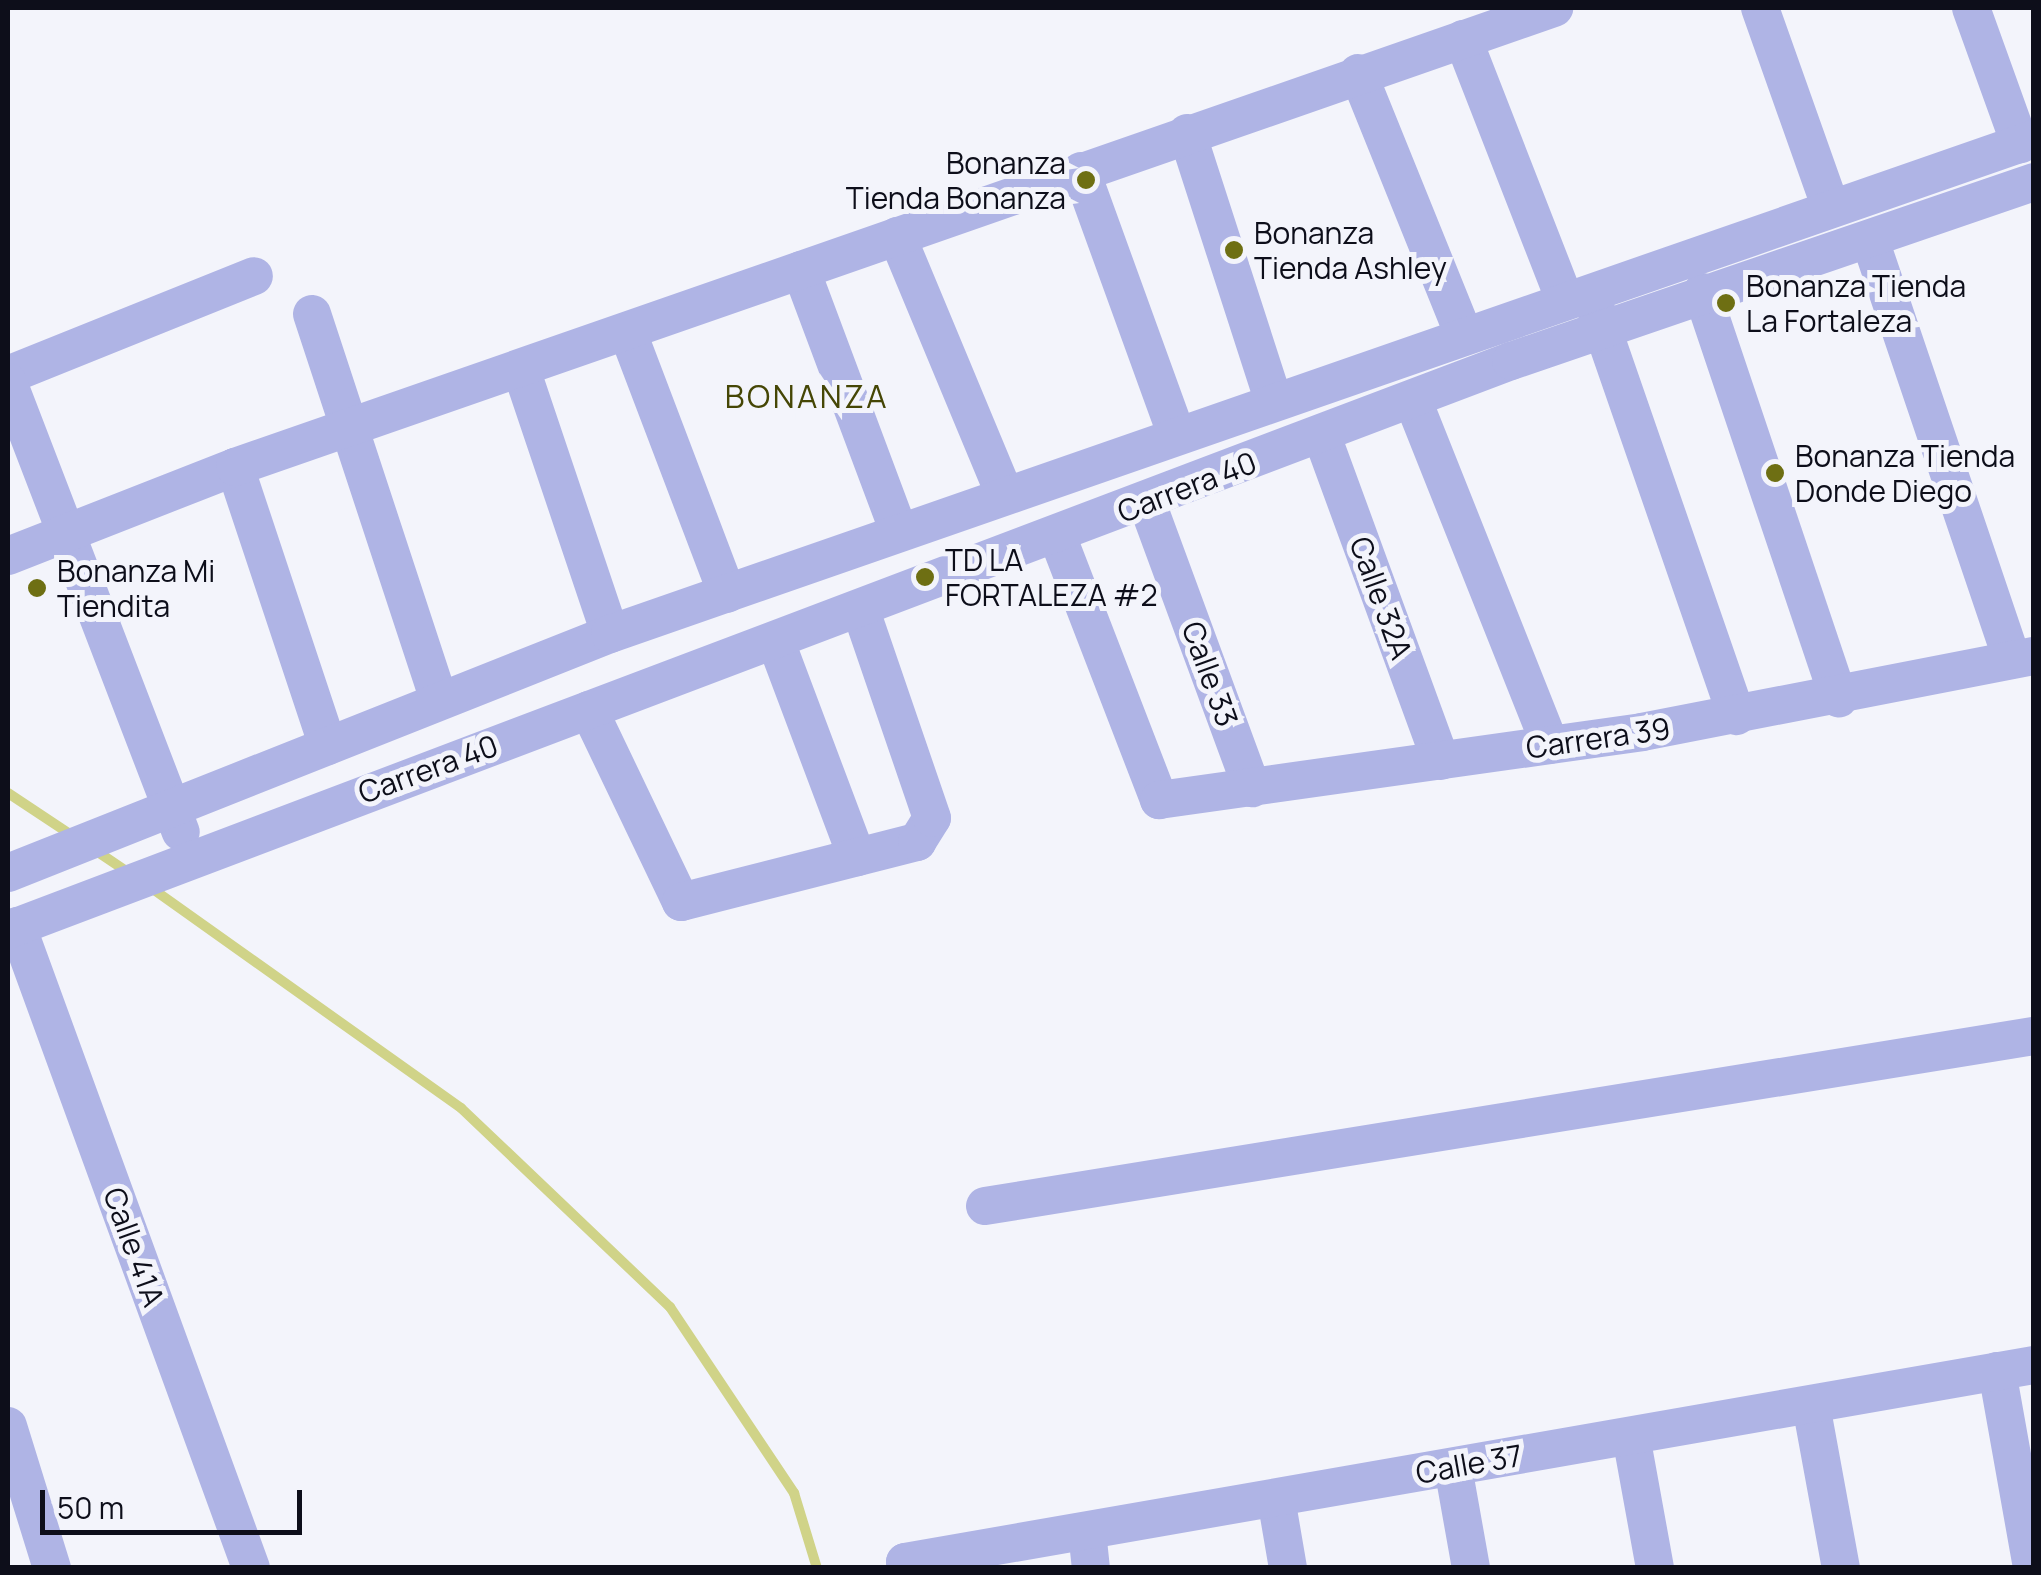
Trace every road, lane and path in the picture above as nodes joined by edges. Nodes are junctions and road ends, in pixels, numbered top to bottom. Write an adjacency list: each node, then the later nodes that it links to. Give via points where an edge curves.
1 (1554, 8): 4 (street)
2 (1760, 8): 10 (street)
3 (1970, 8): 7 (street)
4 (1462, 39): 5 (street); 16 (street)
5 (1358, 73): 6 (street); 20 (street)
6 (1186, 133): 8 (street); 24 (street)
7 (2027, 141): 10 (street, Carrera 40)
8 (1081, 170): 11 (street); 27 (street)
9 (2034, 182): 12 (street, Carrera 40)
10 (1830, 206): 16 (street, Carrera 40)
11 (897, 236): 13 (street); 30 (street)
12 (1870, 240): 15 (street, Carrera 40); 40 (street)
13 (801, 270): 19 (street); 32 (street)
14 (254, 276): 22 (street)
15 (1702, 292): 18 (street, Carrera 40); 41 (street)
16 (1577, 297): 18 (street); 20 (street, Carrera 40)
17 (312, 314): 26 (street)
18 (1603, 328): 25 (street, Carrera 40); 44 (street)
19 (628, 333): 21 (street); 36 (street)
20 (1463, 334): 24 (street, Carrera 40)
21 (522, 372): 26 (street); 38 (street)
22 (8, 374)
23 (8, 382): 33 (street)
24 (1273, 400): 27 (street, Carrera 40)
25 (1414, 403): 28 (street, Carrera 40); 45 (street)
26 (348, 432): 29 (street); 42 (street)
27 (1176, 433): 30 (street, Carrera 40)
28 (1322, 436): 31 (street, Carrera 40); 47 (street, Calle 32A)
29 (235, 467): 33 (street); 46 (street)
30 (1005, 494): 32 (street, Carrera 40)
31 (1147, 503): 34 (street, Carrera 40); 48 (street, Calle 33)
32 (900, 532): 36 (street, Carrera 40)
33 (66, 538): 35 (street); 49 (street)
34 (1058, 538): 37 (street, Carrera 40); 48 (street, Carrera 39, via 1159,800)
35 (8, 556)
36 (727, 594): 38 (street, Carrera 40)
37 (861, 611): 39 (street, Carrera 40); 50 (street, via 932,818 917,842)
38 (610, 634): 42 (street, Carrera 40)
39 (776, 642): 43 (street, Carrera 40); 50 (street)
40 (2023, 658): 41 (street, Carrera 39)
41 (1838, 699): 44 (street, Carrera 39)
42 (440, 701): 46 (street, Carrera 40)
43 (589, 710): 50 (street, via 682,902); 51 (street, Carrera 40)
44 (1737, 716): 45 (street, Carrera 39)
45 (1550, 745): 47 (street, Carrera 39)
46 (328, 746): 49 (street, Carrera 40)
47 (1441, 761): 48 (street, Carrera 39)
48 (1252, 788)
49 (174, 812): 51 (street); 52 (street, Carrera 40)
50 (857, 857)
51 (190, 858): 53 (street, Carrera 40)
52 (8, 873)
53 (12, 928): 65 (street, Calle 41A)
54 (2034, 1036): 55 (street)
55 (985, 1206)
56 (2015, 1368): 57 (street, Calle 37); 70 (street)
57 (1811, 1404): 59 (street, Calle 37); 69 (street)
58 (8, 1426): 64 (street)
59 (1631, 1436): 60 (street, Calle 37); 68 (street)
60 (1453, 1467): 61 (street, Calle 37); 67 (street)
61 (1276, 1498): 62 (street, Calle 37); 66 (street)
62 (1089, 1549): 63 (street, Calle 37)
63 (905, 1565)
64 (52, 1568)
65 (251, 1568)
66 (1288, 1568)
67 (1471, 1568)
68 (1655, 1568)
69 (1842, 1568)
70 (2032, 1568)

